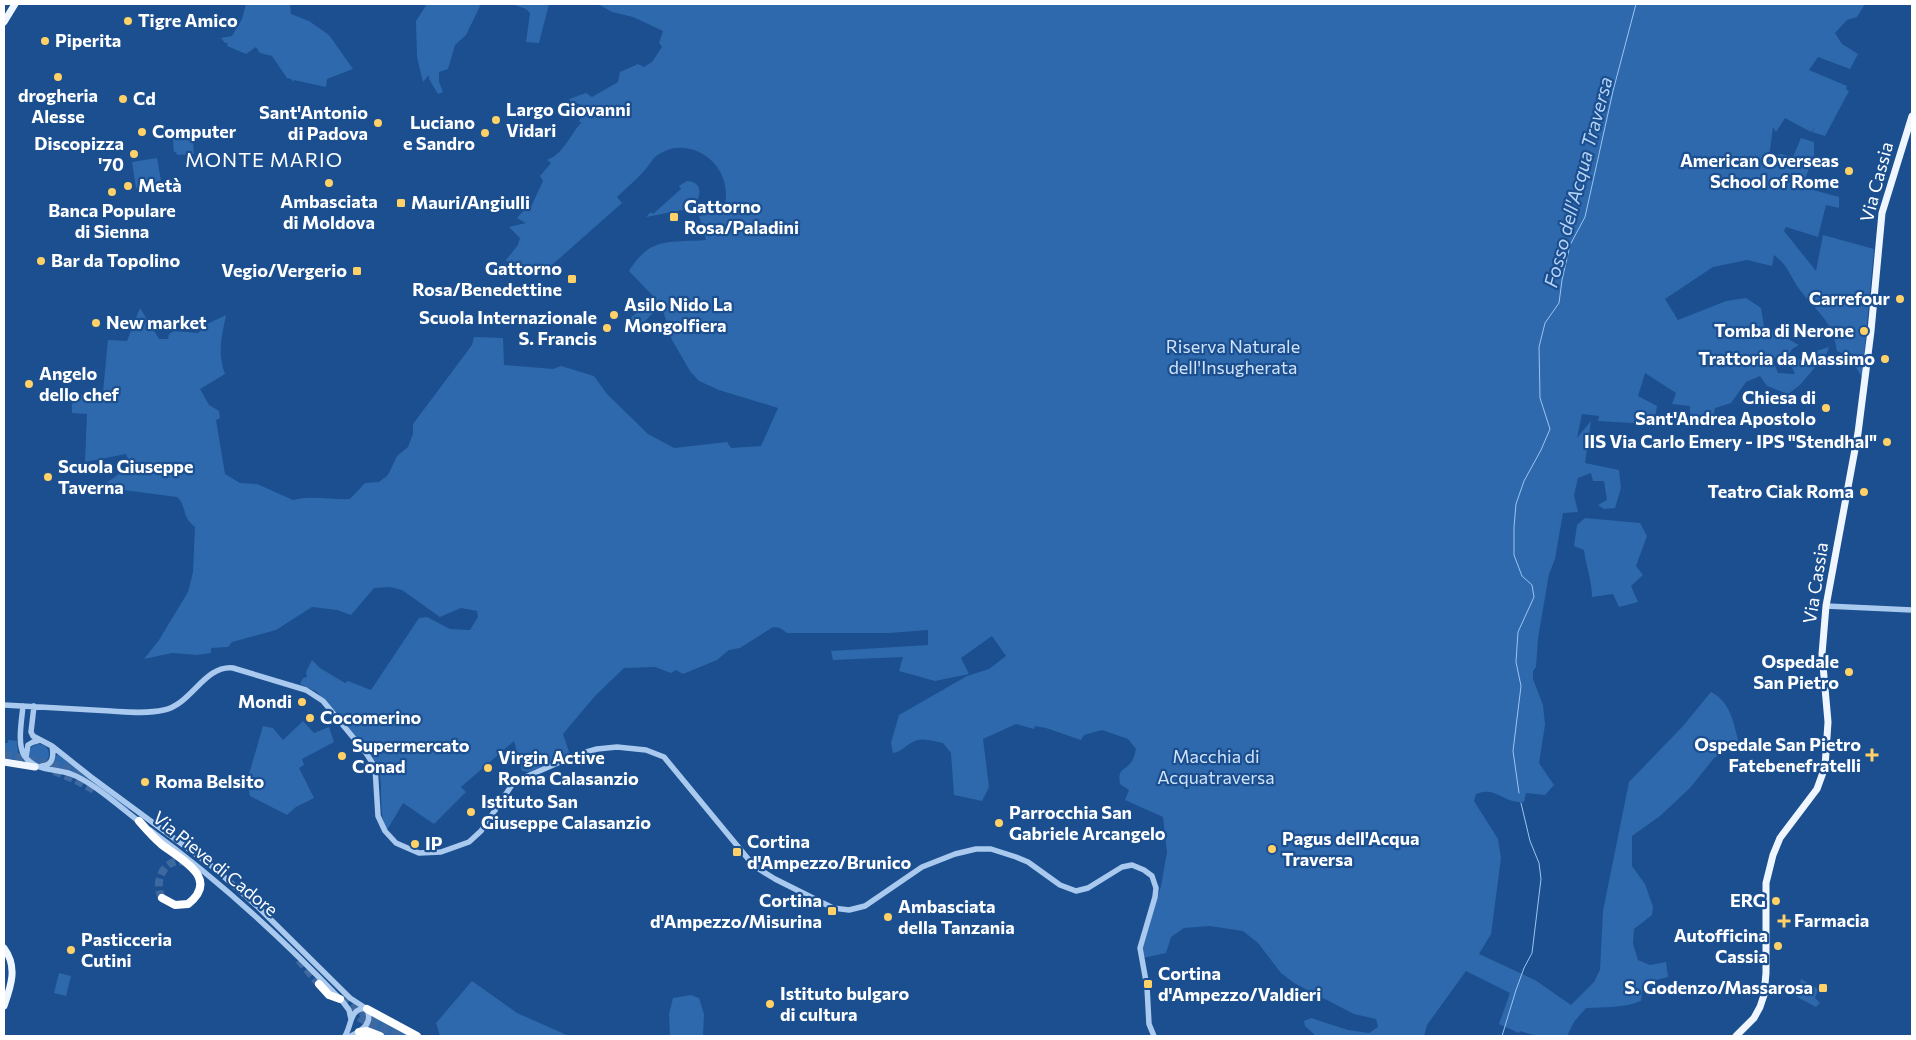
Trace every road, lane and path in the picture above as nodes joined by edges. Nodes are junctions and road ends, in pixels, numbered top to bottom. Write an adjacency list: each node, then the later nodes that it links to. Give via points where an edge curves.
1 (15, 4): 2 (main road)
2 (4, 22)
3 (1912, 116): 4 (main road, Via Cassia, via 1881,219 1858,433)
4 (1826, 606): 5 (street); 28 (main road, Via Cassia, via 1822,654 1828,722 1825,767 1817,789 1780,838 1773,855 1766,883 1764,995 1754,1018)
5 (1912, 610)
6 (4, 705): 7 (street)
7 (23, 706): 8 (street); 11 (street, via 21,745)
8 (34, 706): 9 (street, via 32,733); 27 (street, via 134,712 164,710 179,704 211,674 225,668 312,693 323,701 369,756 376,774 382,826 393,841 419,853 445,851 472,840 516,780 578,754 617,747 646,750 664,757 752,864 833,908 847,910 865,906 922,867 976,849 991,849 1016,856 1060,885 1076,891 1088,888 1122,866 1138,867 1152,876 1156,888 1140,948 1147,984 1149,1024)
9 (40, 740): 10 (street, Via Pieve di Cadore); 11 (street, via 27,747)
10 (52, 746): 13 (street, via 51,762); 20 (street, Via Pieve di Cadore, via 213,867 265,913 348,997)
11 (26, 759): 13 (street)
12 (4, 762): 13 (main road)
13 (35, 767): 14 (street, Via Pieve di Cadore, via 76,776)
14 (139, 822): 15 (highway, via 192,867 199,877 199,891 188,904 172,905); 18 (street, Via Pieve di Cadore, via 232,893)
15 (162, 898)
16 (4, 948): 19 (main road, via 13,969)
17 (319, 984): 18 (highway, via 330,995)
18 (340, 998): 21 (street, Via Pieve di Cadore)
19 (4, 1006)
20 (366, 1008): 21 (street, via 356,1011); 23 (street, via 369,1021); 26 (highway)
21 (351, 1019): 22 (street)
22 (348, 1029): 23 (street); 24 (street)
23 (354, 1034): 25 (highway, via 368,1031)
24 (345, 1036)
25 (380, 1036)
26 (417, 1036)
27 (1154, 1036)
28 (1736, 1036)

